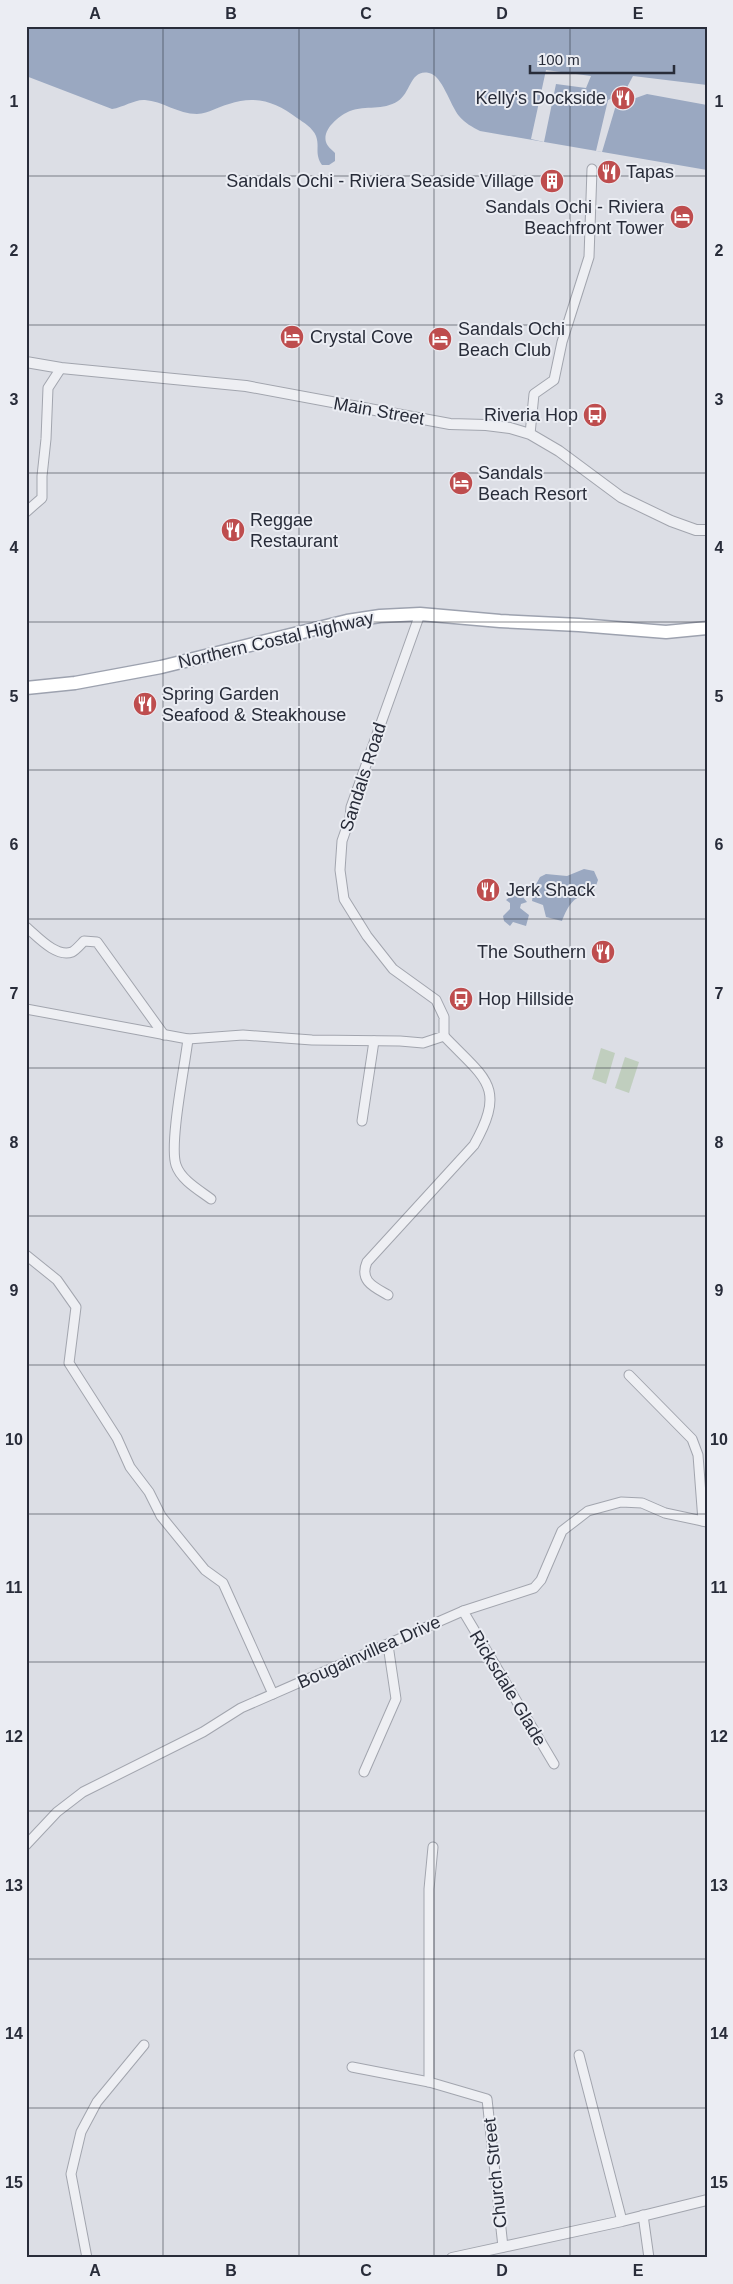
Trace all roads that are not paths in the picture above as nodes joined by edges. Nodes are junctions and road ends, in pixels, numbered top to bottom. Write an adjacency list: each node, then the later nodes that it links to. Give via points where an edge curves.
1 (592, 169): 4 (street, via 589,257 562,342 554,380 534,394)
2 (26, 362): 3 (street, Main Street)
3 (61, 368): 4 (street, Main Street, via 246,386 450,424 486,425); 5 (street, via 48,388 42,498)
4 (530, 434): 6 (street, Main Street, via 572,459 621,497 671,521 696,530)
5 (26, 512)
6 (707, 530)
7 (420, 614): 8 (main road, Northern Costal Highway, via 666,632); 9 (main road, Northern Costal Highway, via 347,621 161,667 76,683); 13 (street, Sandals Road, via 351,807 342,841 340,870 344,899 366,936 393,969 436,1000 444,1017)
8 (707, 628)
9 (26, 688)
10 (26, 927): 12 (street, via 61,952 72,952 84,941 97,942)
11 (26, 1010): 12 (street)
12 (164, 1034): 14 (street)
13 (444, 1036): 15 (street, via 423,1043); 19 (street, via 485,1079 492,1096 485,1125 474,1145 367,1262 366,1279)
14 (188, 1039): 15 (street, via 243,1035); 17 (street, via 174,1141 176,1165 184,1179)
15 (374, 1041): 16 (street)
16 (362, 1121)
17 (211, 1199)
18 (26, 1255): 24 (street, via 57,1280 76,1307 69,1363 161,1516 205,1570 223,1583)
19 (388, 1295)
20 (629, 1375): 21 (street, via 692,1439 698,1455)
21 (705, 1522): 22 (street, Bougainvillea Drive, via 665,1513 642,1503 621,1502 588,1510 562,1531 541,1580 534,1588)
22 (463, 1611): 23 (street, Bougainvillea Drive); 25 (street, Ricksdale Glade)
23 (388, 1645): 24 (street, Bougainvillea Drive); 26 (street, via 396,1699)
24 (273, 1694): 27 (street, Bougainvillea Drive, via 83,1792 57,1812)
25 (554, 1764)
26 (364, 1772)
27 (26, 1845)
28 (433, 1847): 32 (street, via 429,1889)
29 (144, 2045): 38 (street, via 97,2102 81,2132 71,2174)
30 (579, 2055): 35 (street)
31 (352, 2067): 32 (street)
32 (430, 2082): 36 (street, Church Street, via 487,2099)
33 (707, 2200): 34 (street)
34 (643, 2215): 35 (street); 39 (street)
35 (622, 2221): 36 (street)
36 (503, 2247): 37 (street)
37 (456, 2257)
38 (87, 2258)
39 (649, 2258)

